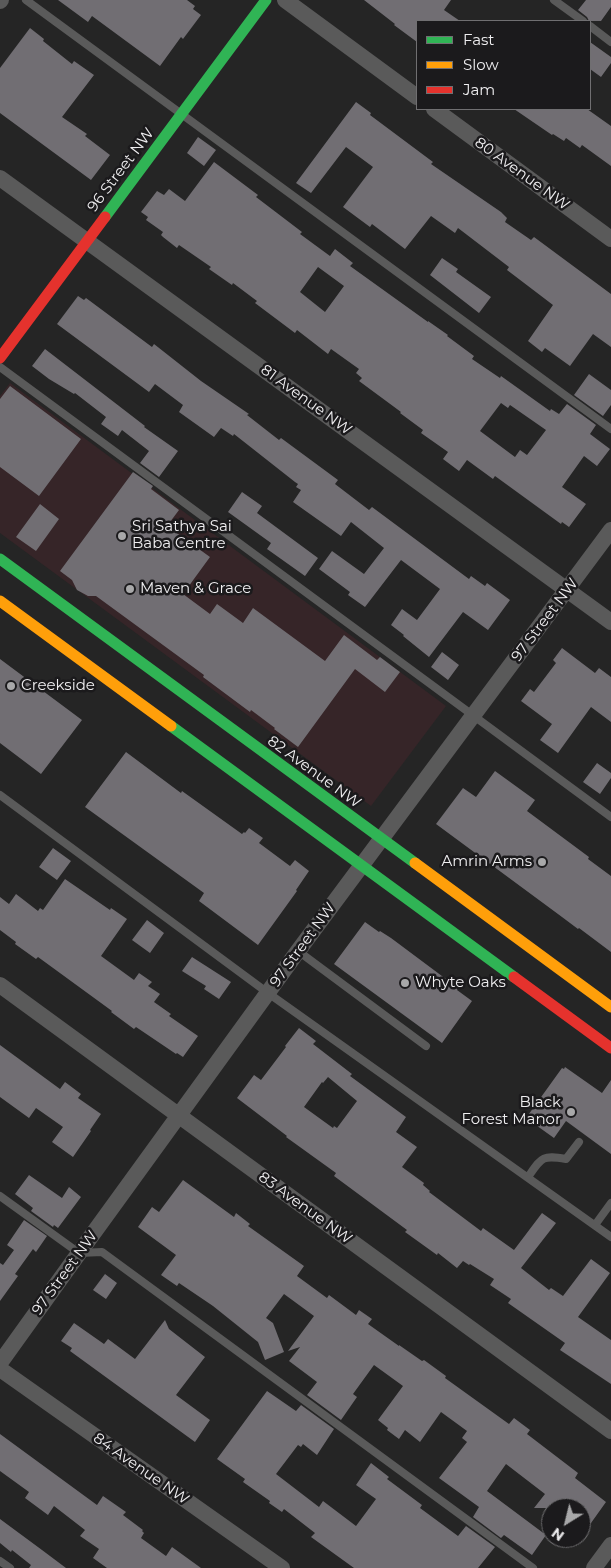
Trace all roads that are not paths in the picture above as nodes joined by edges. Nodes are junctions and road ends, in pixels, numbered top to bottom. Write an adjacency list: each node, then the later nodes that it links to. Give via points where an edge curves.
1 (26, 0): 10 (lane)
2 (266, 0): 10 (main road, 96 Street NW)
3 (285, 0): 8 (street)
4 (554, 0): 5 (lane)
5 (582, 20)
6 (591, 27): 7 (lane)
7 (611, 42)
8 (416, 96)
9 (435, 110): 12 (street, 80 Avenue NW)
10 (182, 114): 13 (main road, 96 Street NW); 16 (lane)
11 (0, 178): 13 (street, 81 Avenue NW)
12 (611, 239)
13 (87, 241): 14 (main road, 96 Street NW); 19 (street, 81 Avenue NW)
14 (0, 358)
15 (0, 367): 22 (lane)
16 (611, 429)
17 (611, 530): 19 (street, 97 Street NW)
18 (0, 559): 25 (main road, 82 Avenue NW)
19 (568, 590): 21 (street, 81 Avenue NW); 22 (street, 97 Street NW)
20 (0, 601): 26 (main road)
21 (611, 622)
22 (474, 716): 24 (lane); 25 (street, 97 Street NW)
23 (0, 795): 29 (lane)
24 (611, 816)
25 (381, 840): 26 (street, 97 Street NW); 30 (main road, 82 Avenue NW)
26 (362, 866): 27 (street, 97 Street NW); 32 (main road)
27 (298, 951): 29 (street, 97 Street NW); 31 (lane)
28 (0, 985): 33 (street, 83 Avenue NW)
29 (268, 993): 33 (street, 97 Street NW); 35 (lane)
30 (611, 1007)
31 (426, 1046)
32 (611, 1048)
33 (178, 1116): 40 (street, 97 Street NW); 43 (street, 83 Avenue NW)
34 (579, 1142): 35 (lane, via 566,1159 550,1157 540,1160)
35 (528, 1177): 38 (lane)
36 (0, 1196): 40 (lane)
37 (611, 1203): 38 (lane)
38 (594, 1225): 39 (lane)
39 (611, 1237)
40 (79, 1253): 41 (street, 97 Street NW); 48 (lane, via 102,1252)
41 (0, 1364)
42 (0, 1370): 47 (street, 84 Avenue NW)
43 (611, 1431)
44 (611, 1545): 49 (street)
45 (0, 1561): 46 (lane)
46 (10, 1568)
47 (282, 1568)
48 (533, 1568)
49 (594, 1568)

